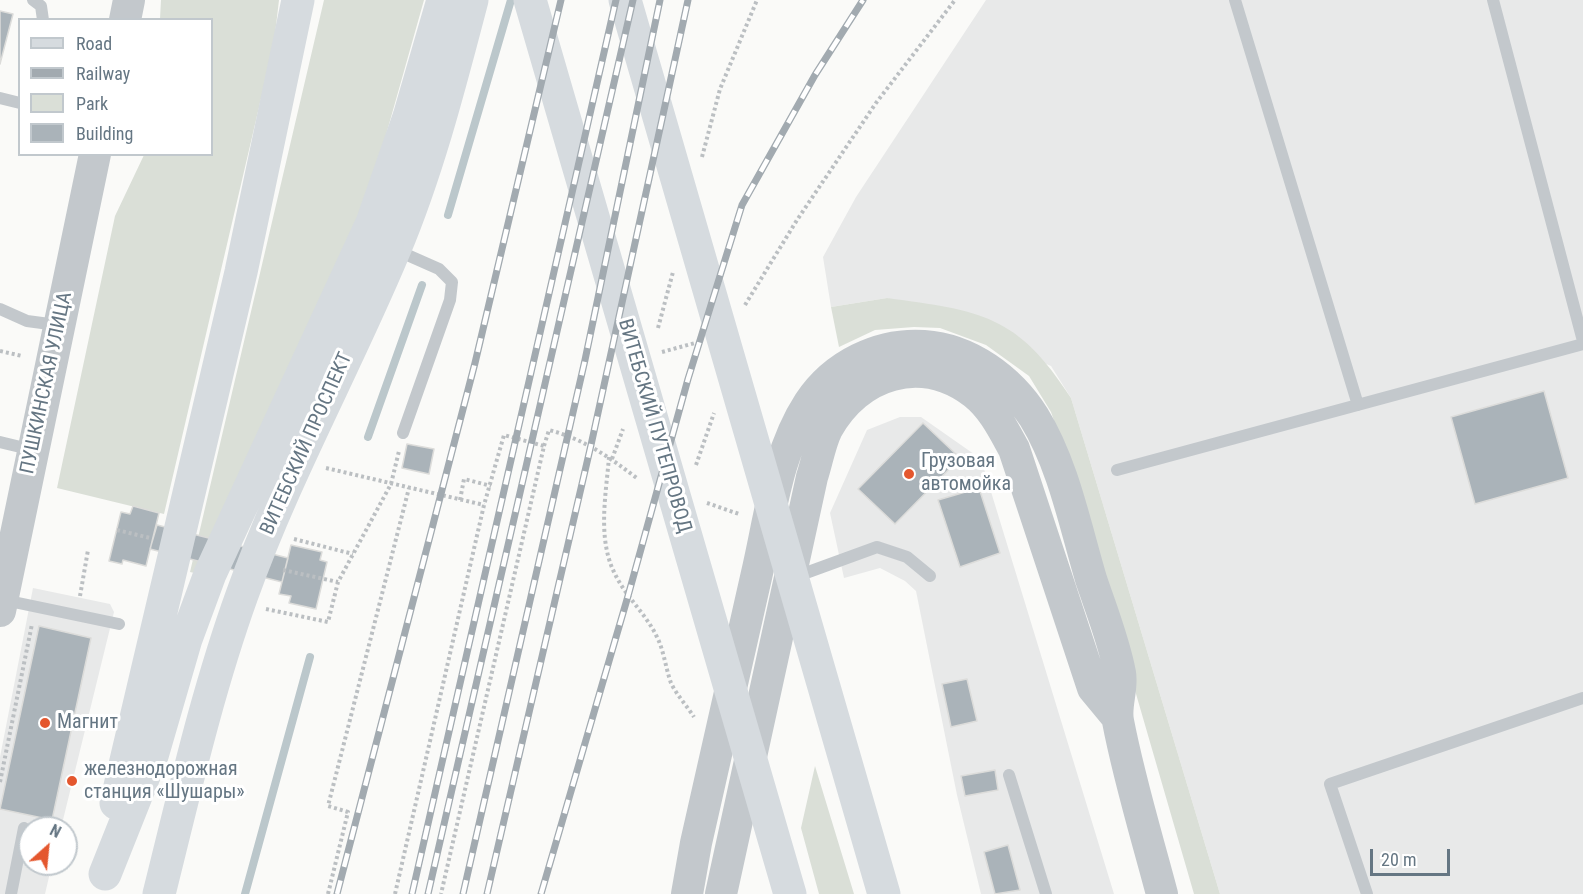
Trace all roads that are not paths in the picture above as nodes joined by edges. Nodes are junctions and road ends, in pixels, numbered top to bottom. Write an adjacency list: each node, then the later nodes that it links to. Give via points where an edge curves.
1 (33, 0): 10 (lane, via 41,6)
2 (129, 0): 11 (street)
3 (298, 0): 32 (main road, via 241,272 117,795)
4 (442, 0): 32 (main road, via 409,117 372,223 210,574 186,639 152,756)
5 (471, 0): 15 (main road, ВИТЕБСКИЙ ПРОСПЕКТ, via 428,156)
6 (530, 0): 37 (main road, ВИТЕБСКИЙ ПУТЕПРОВОД)
7 (625, 0): 38 (main road)
8 (1235, 0): 19 (lane)
9 (1493, 0): 18 (lane)
10 (43, 18)
11 (125, 18)
12 (0, 98): 13 (lane)
13 (18, 102)
14 (95, 156): 17 (street, ПУШКИНСКАЯ УЛИЦА)
15 (395, 249): 20 (lane, via 439,269 452,282 450,300); 34 (main road, ВИТЕБСКИЙ ПРОСПЕКТ, via 242,594 211,694)
16 (0, 309): 17 (lane, via 27,321)
17 (59, 325): 22 (street, ПУШКИНСКАЯ УЛИЦА)
18 (1583, 343): 19 (lane)
19 (1358, 405): 23 (lane)
20 (403, 433)
21 (0, 442): 22 (lane)
22 (33, 450): 26 (street, ПУШКИНСКАЯ УЛИЦА)
23 (1117, 470)
24 (930, 576): 25 (lane, via 907,557 877,548)
25 (791, 579): 29 (street, via 826,430 843,406 864,385 891,374 920,372 946,379 974,393 995,414 1014,449 1093,688); 36 (street)
26 (1, 605): 27 (lane, via 36,606)
27 (119, 624)
28 (1583, 698): 41 (lane, via 1330,784)
29 (1117, 717): 35 (street, via 1121,675 1054,460 1034,418 1016,393 992,371 960,354 909,345 860,358 829,379 809,403 784,458); 40 (street)
30 (1009, 775): 39 (lane)
31 (18, 858): 33 (lane)
32 (103, 884)
33 (11, 894)
34 (159, 894)
35 (687, 894)
36 (721, 894)
37 (790, 894)
38 (884, 894)
39 (1046, 894)
40 (1162, 894)
41 (1367, 894)

